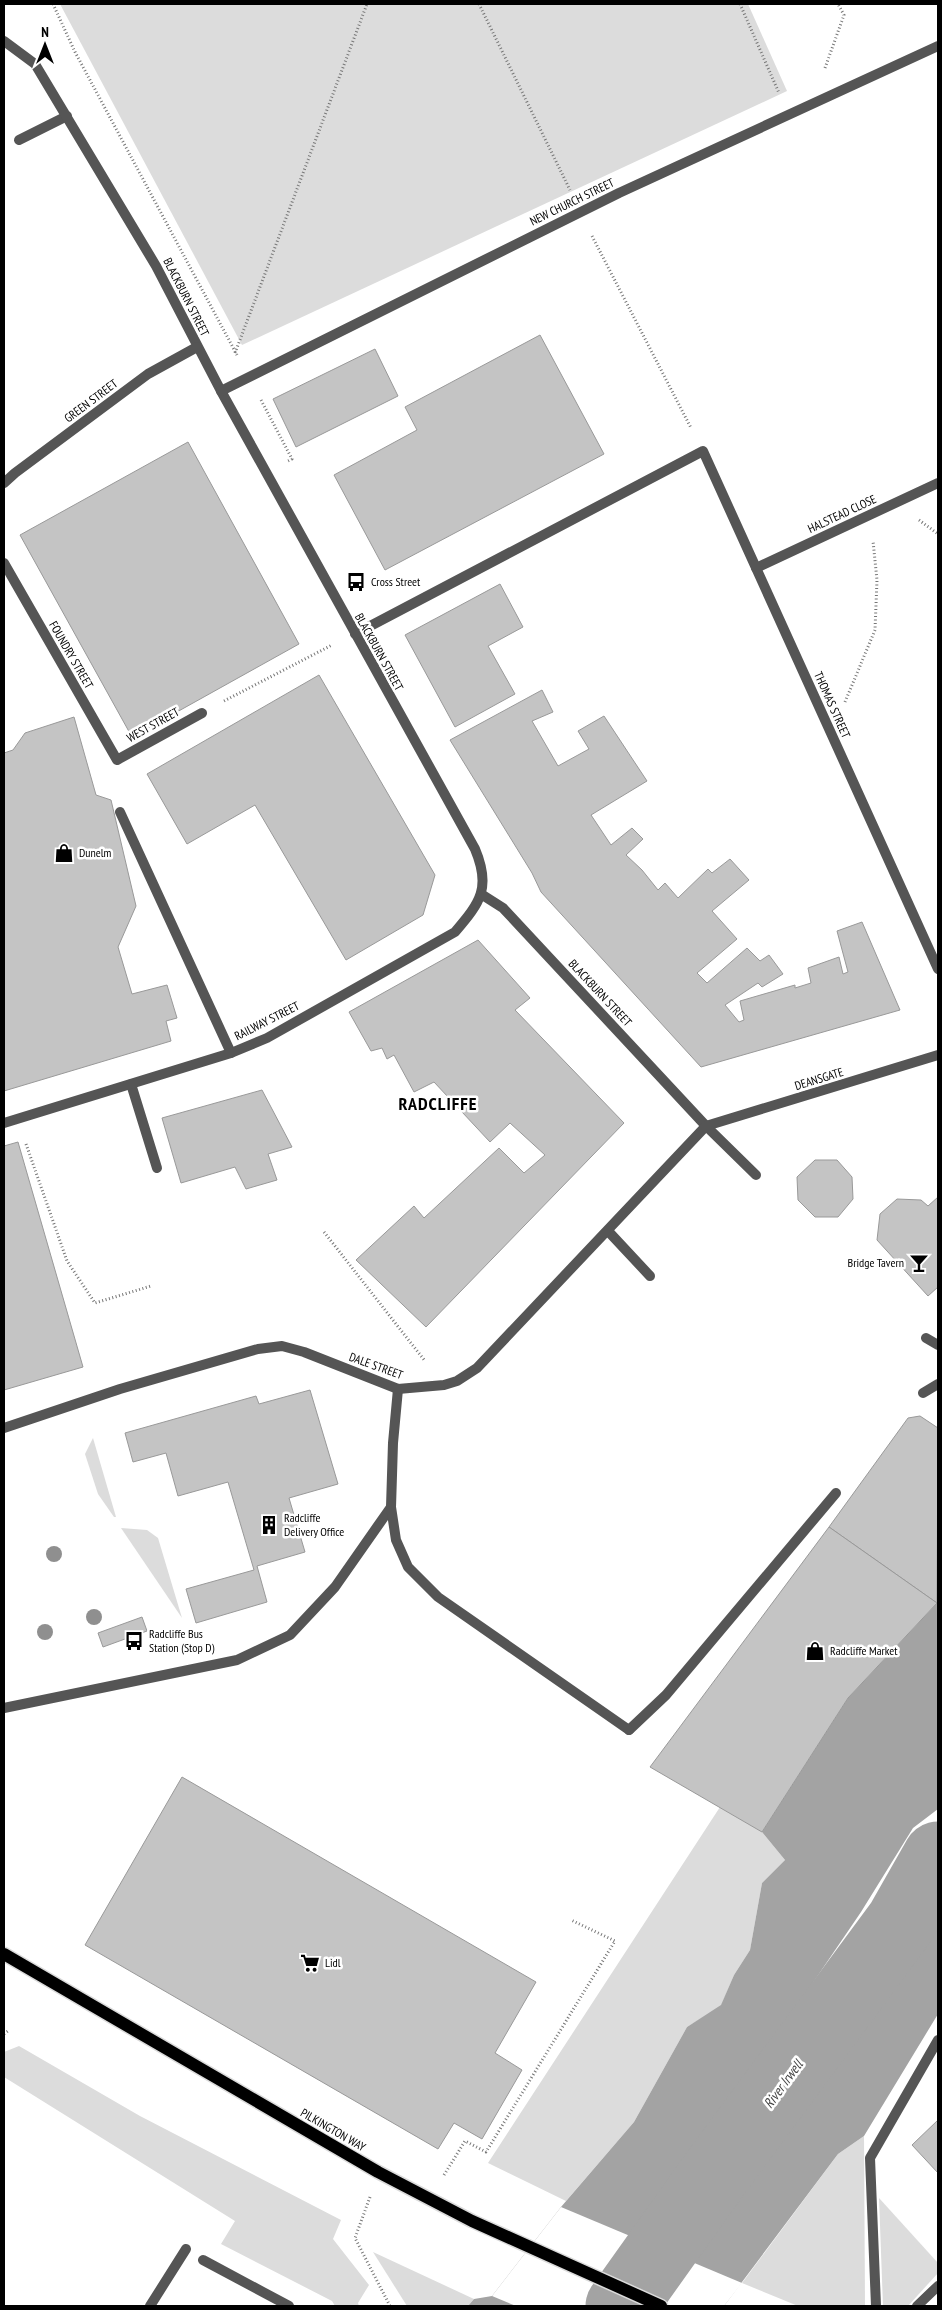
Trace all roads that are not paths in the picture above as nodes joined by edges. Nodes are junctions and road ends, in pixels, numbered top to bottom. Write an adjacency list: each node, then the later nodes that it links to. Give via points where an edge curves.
1 (4, 41): 3 (street, BLACKBURN STREET, via 35,64)
2 (938, 46): 6 (street, NEW CHURCH STREET, via 580,212)
3 (66, 116): 4 (street); 5 (street, BLACKBURN STREET, via 156,266)
4 (19, 140)
5 (197, 347): 6 (street, BLACKBURN STREET); 8 (street, GREEN STREET, via 148,374)
6 (221, 391): 11 (street, BLACKBURN STREET)
7 (938, 483): 10 (street, HALSTEAD CLOSE)
8 (4, 484)
9 (4, 563): 13 (street, FOUNDRY STREET)
10 (756, 568): 11 (street, THOMAS STREET, via 703,451); 16 (street, THOMAS STREET)
11 (355, 634): 15 (street, BLACKBURN STREET, via 475,849 484,878)
12 (202, 713): 13 (street, WEST STREET)
13 (117, 760)
14 (120, 812): 17 (street)
15 (481, 894): 17 (street, RAILWAY STREET, via 470,915 455,932 267,1038); 21 (street, BLACKBURN STREET, via 503,908)
16 (938, 969)
17 (231, 1053): 19 (street, RAILWAY STREET)
18 (938, 1055): 21 (street, DEANSGATE)
19 (131, 1084): 20 (street, RAILWAY STREET); 22 (street)
20 (4, 1123)
21 (706, 1126): 23 (street, BLACKBURN STREET); 24 (street, DALE STREET)
22 (157, 1168)
23 (756, 1175)
24 (608, 1231): 25 (street); 29 (street, DALE STREET, via 477,1368 444,1385)
25 (650, 1276)
26 (926, 1338): 27 (street)
27 (938, 1345)
28 (938, 1384): 30 (street)
29 (398, 1389): 31 (street, DALE STREET, via 282,1346 232,1356); 33 (street)
30 (923, 1392)
31 (4, 1428)
32 (836, 1493): 33 (street, via 666,1695 629,1730 438,1597 408,1567 396,1540)
33 (391, 1507): 34 (street, via 335,1587 290,1635 237,1660)
34 (4, 1708)
35 (4, 1954): 42 (main road, PILKINGTON WAY, via 378,2172 472,2221)
36 (938, 2040): 43 (street, via 870,2158)
37 (186, 2249): 40 (street)
38 (203, 2260): 41 (street)
39 (938, 2286): 44 (street)
40 (150, 2306)
41 (289, 2306)
42 (661, 2306)
43 (876, 2306)
44 (918, 2306)

